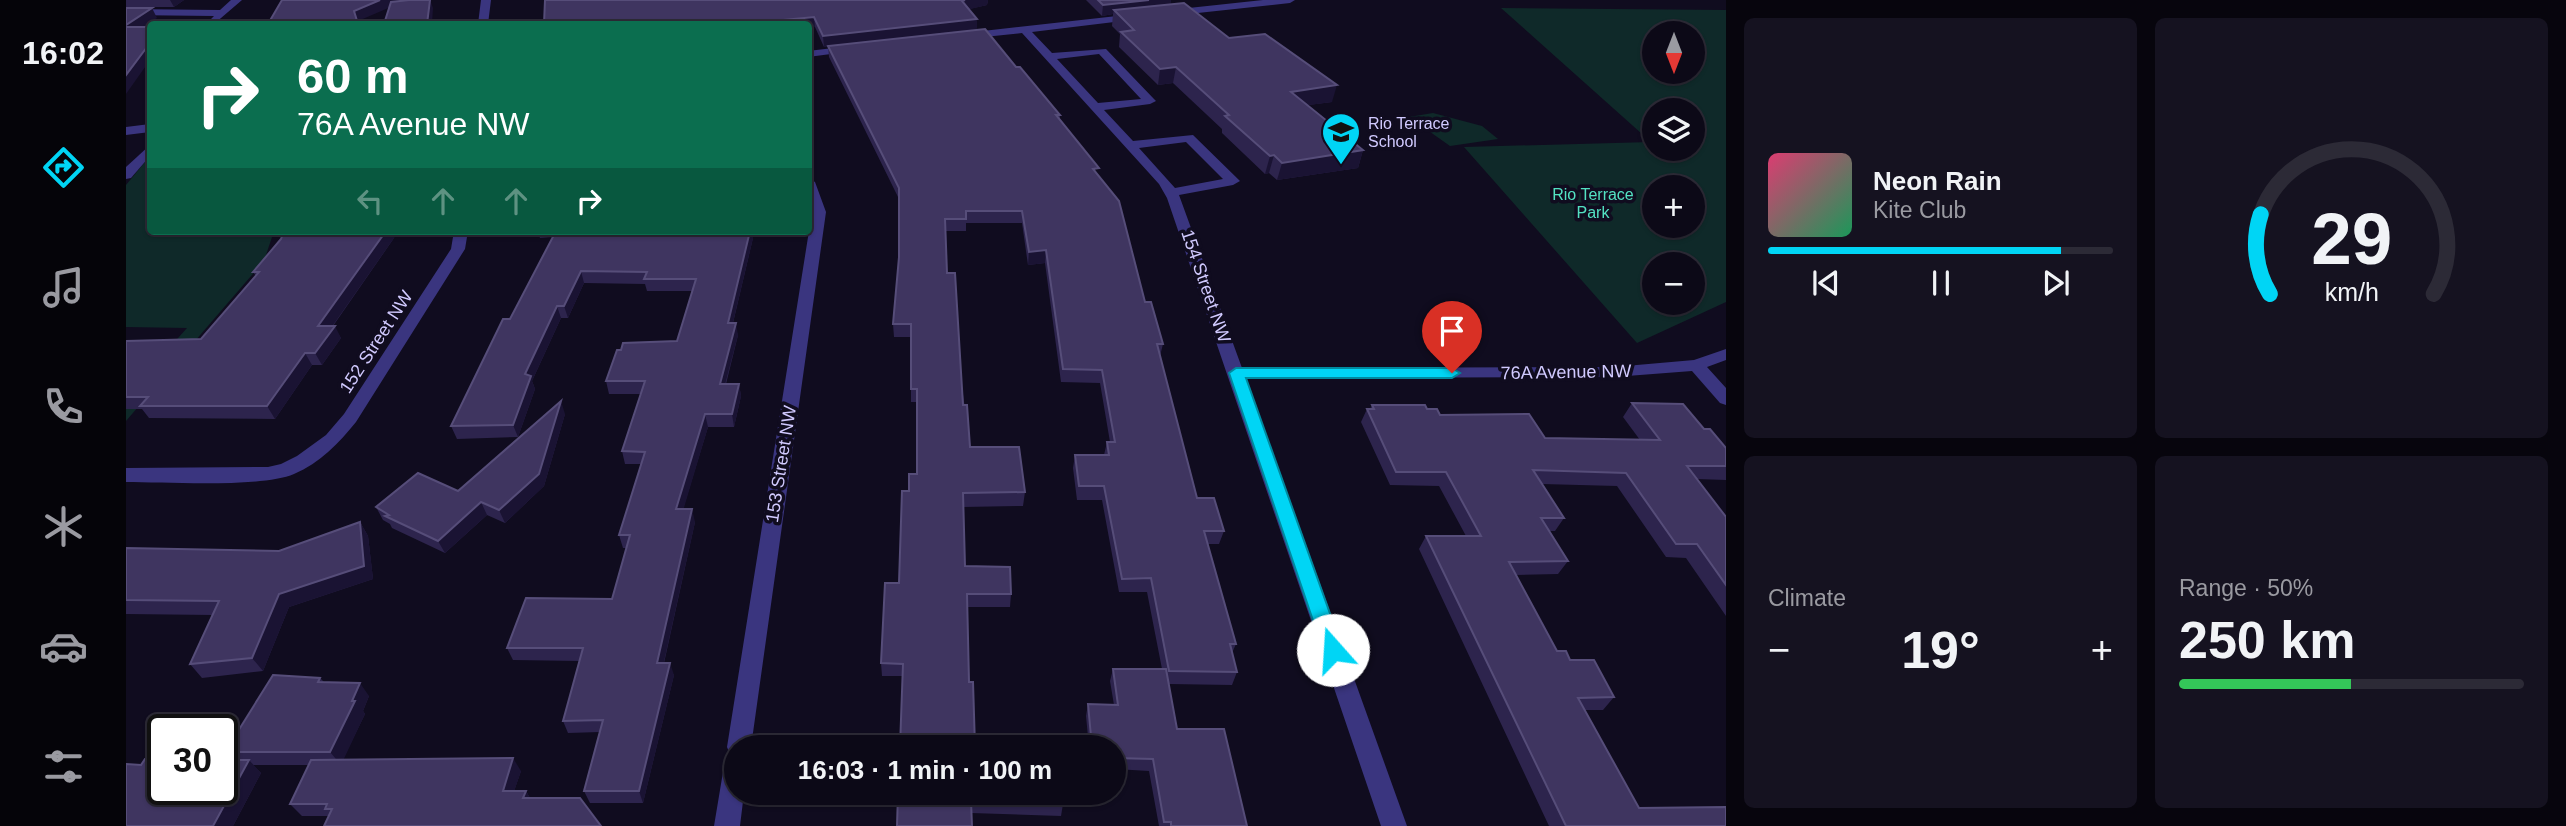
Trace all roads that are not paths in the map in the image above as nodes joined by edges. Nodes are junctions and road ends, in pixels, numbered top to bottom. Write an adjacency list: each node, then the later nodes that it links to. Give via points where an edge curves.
1 (237, 0): 5 (street)
2 (486, 0): 7 (street)
3 (1290, 0): 8 (street)
4 (126, 12): 5 (street)
5 (220, 13): 6 (street)
6 (214, 21)
7 (483, 21)
8 (1024, 29): 9 (street); 12 (street, 154 Street NW)
9 (957, 37)
10 (862, 48): 11 (street)
11 (812, 54)
12 (1051, 57): 13 (street, 154 Street NW); 13 (street, via 1102,51 1150,101)
13 (1097, 107): 16 (street, 154 Street NW)
14 (147, 128): 15 (street)
15 (126, 131)
16 (1131, 145): 20 (street, 154 Street NW); 20 (street, via 1189,138 1233,181)
17 (147, 152): 18 (street)
18 (126, 175)
19 (812, 193): 27 (street, 153 Street NW, via 819,212)
20 (1171, 193): 24 (street, 154 Street NW)
21 (460, 235): 26 (street, 152 Street NW, via 458,249 350,418 322,449 286,470 268,474)
22 (1726, 354): 23 (street, 76A Avenue NW)
23 (1696, 365): 24 (street, 76A Avenue NW, via 1614,372); 25 (street)
24 (1236, 373): 30 (street, 154 Street NW)
25 (1726, 399)
26 (126, 475)
27 (741, 735)
28 (730, 805): 29 (street)
29 (727, 826)
30 (1394, 826)

